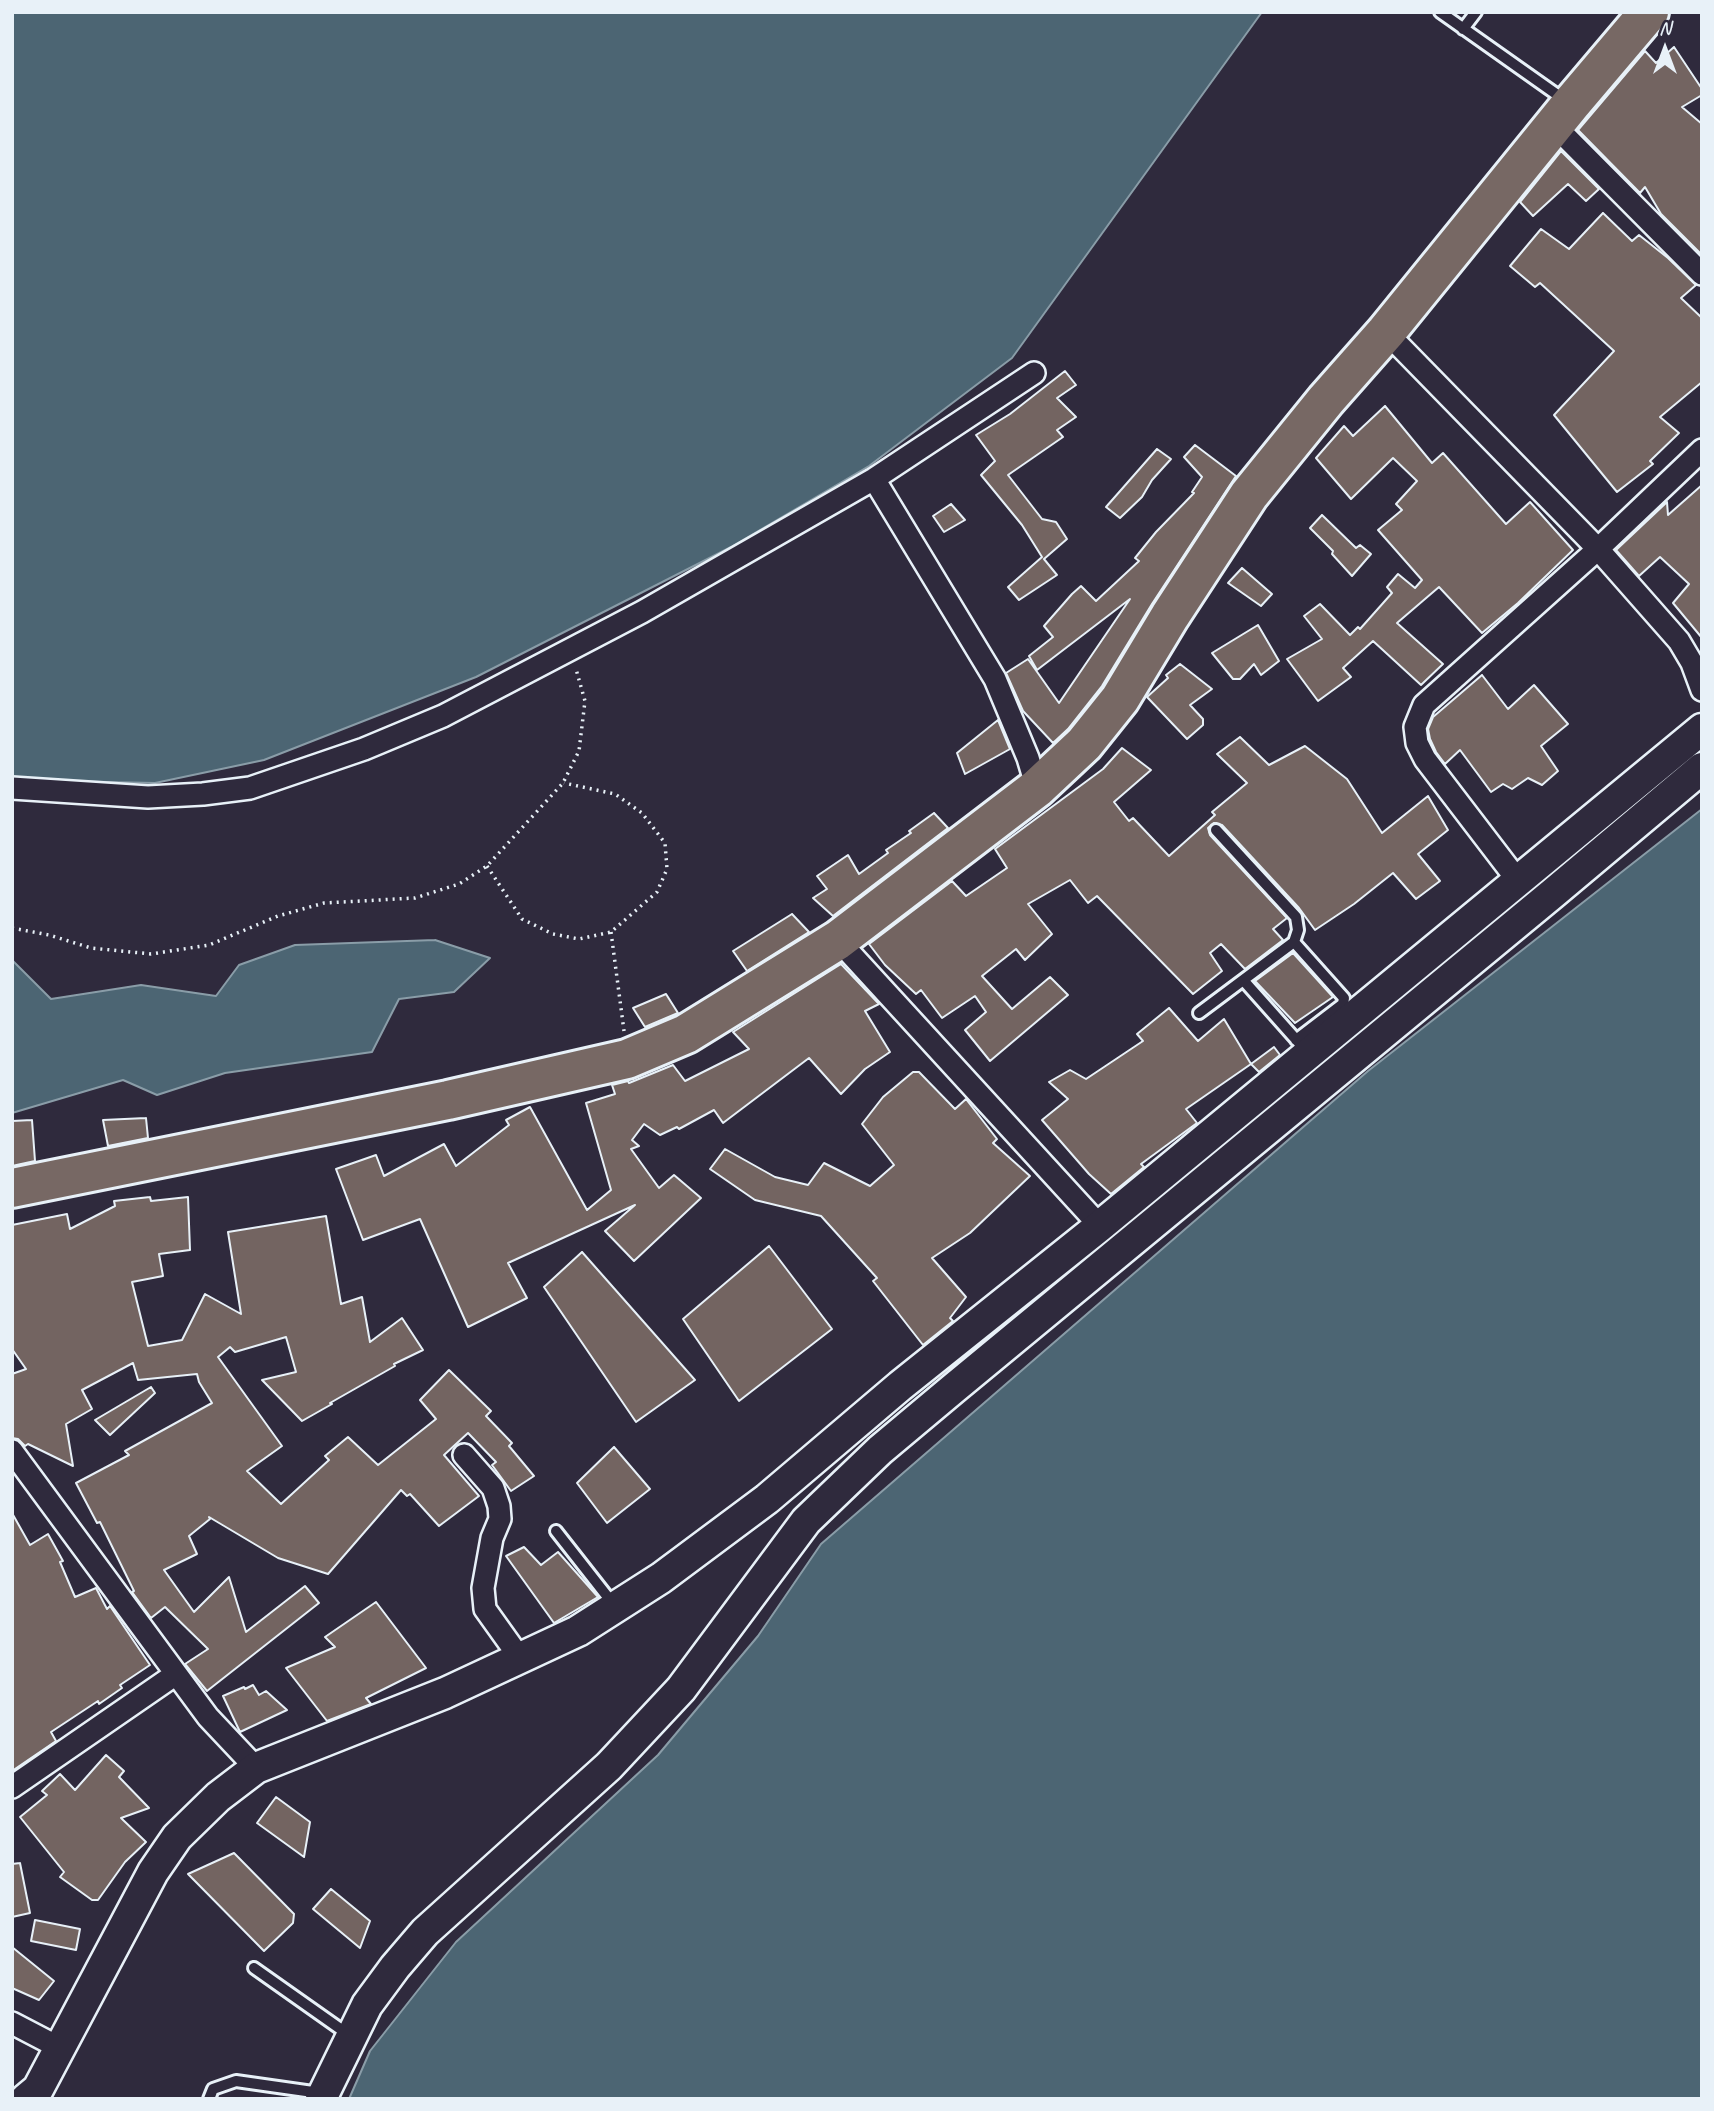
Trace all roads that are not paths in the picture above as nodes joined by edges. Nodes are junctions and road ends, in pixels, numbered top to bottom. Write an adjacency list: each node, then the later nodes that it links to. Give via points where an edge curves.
1 (1440, 12): 4 (lane)
2 (1476, 12): 4 (lane)
3 (1649, 12): 5 (highway)
4 (1464, 29): 5 (lane)
5 (1563, 115): 6 (street); 7 (highway)
6 (1702, 274)
7 (1386, 332): 11 (street); 16 (highway, via 1249,495 1120,699 1084,744)
8 (1034, 373): 10 (street)
9 (1702, 450): 11 (street)
10 (874, 479): 15 (street, via 642,612 443,716 310,769 250,788 203,794 148,797); 16 (street, via 995,679)
11 (1598, 549): 12 (street, via 1679,641); 18 (street, via 1424,705 1415,727 1425,760)
12 (1702, 690)
13 (1702, 729): 18 (street)
14 (1702, 768): 25 (street)
15 (12, 788)
16 (1037, 788): 19 (highway)
17 (1216, 830): 20 (lane, via 1296,917)
18 (1519, 881): 23 (street)
19 (838, 940): 26 (highway, via 686,1034 627,1059); 27 (street)
20 (1294, 942): 21 (lane); 23 (lane, via 1342,993)
21 (1244, 981): 22 (lane); 24 (lane)
22 (1199, 1013)
23 (1344, 1013): 24 (street)
24 (1301, 1052): 25 (street); 27 (street)
25 (1320, 1084): 32 (street, via 891,1441)
26 (12, 1188)
27 (1100, 1226): 31 (street)
28 (12, 1451): 30 (street)
29 (464, 1455): 35 (street, via 494,1488 499,1506 500,1519 482,1588 485,1609)
30 (19, 1475): 36 (street)
31 (767, 1499): 32 (street, via 776,1517); 34 (street)
32 (797, 1530): 41 (street, via 681,1689 609,1766 425,1932 368,2005)
33 (556, 1531): 34 (lane)
34 (615, 1607): 35 (street, via 578,1632)
35 (520, 1658): 37 (street)
36 (176, 1674): 37 (street); 38 (street)
37 (256, 1769): 42 (street, via 218,1797 177,1837 153,1872)
38 (12, 1787)
39 (254, 1968): 41 (lane)
40 (12, 2023): 42 (street)
41 (351, 2037): 43 (street)
42 (60, 2048): 44 (street, via 38,2089)
43 (322, 2096): 45 (lane, via 236,2081 214,2089)
44 (26, 2099)
45 (209, 2099)

